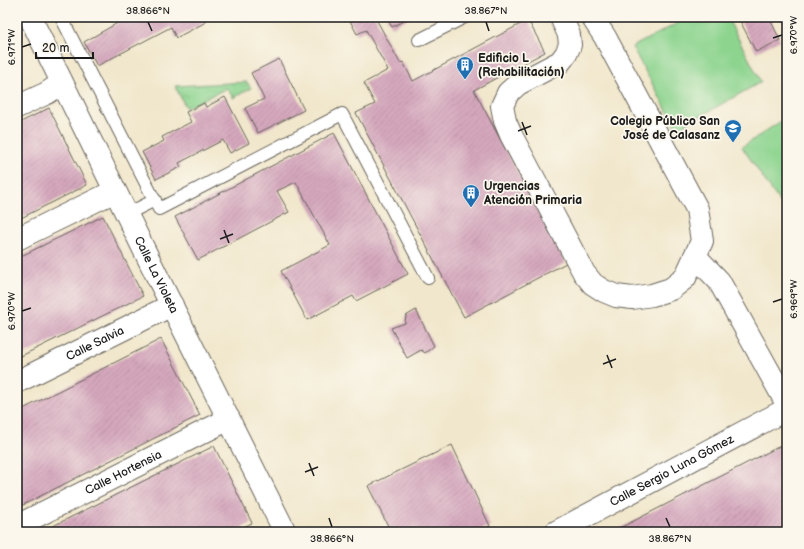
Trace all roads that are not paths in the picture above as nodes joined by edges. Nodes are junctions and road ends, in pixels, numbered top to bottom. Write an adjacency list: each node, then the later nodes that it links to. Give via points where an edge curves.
1 (30, 17): 7 (street, Calle La Violeta)
2 (61, 17): 10 (lane)
3 (465, 17): 6 (lane)
4 (561, 17): 13 (street, via 569,35 570,45 566,54 560,62 518,84 508,93 502,106 511,135 584,273 593,284 616,296 632,298 652,295 671,289 685,278)
5 (592, 17): 13 (street, via 697,209 702,241)
6 (419, 40)
7 (62, 83): 8 (street); 9 (street, Calle La Violeta)
8 (17, 107)
9 (115, 191): 11 (street, Calle La Violeta); 12 (street)
10 (157, 205): 11 (lane); 14 (lane, via 342,114)
11 (127, 214): 15 (street, Calle La Violeta)
12 (17, 239)
13 (695, 256): 17 (street, via 719,281)
14 (428, 278)
15 (172, 305): 16 (street, Calle Salvia); 19 (street, Calle La Violeta)
16 (17, 382)
17 (787, 404)
18 (787, 409): 22 (street, Calle Sergio Luna Gómez)
19 (229, 419): 20 (street, Calle Hortensia); 21 (street, Calle La Violeta)
20 (17, 526)
21 (280, 530)
22 (556, 532)

